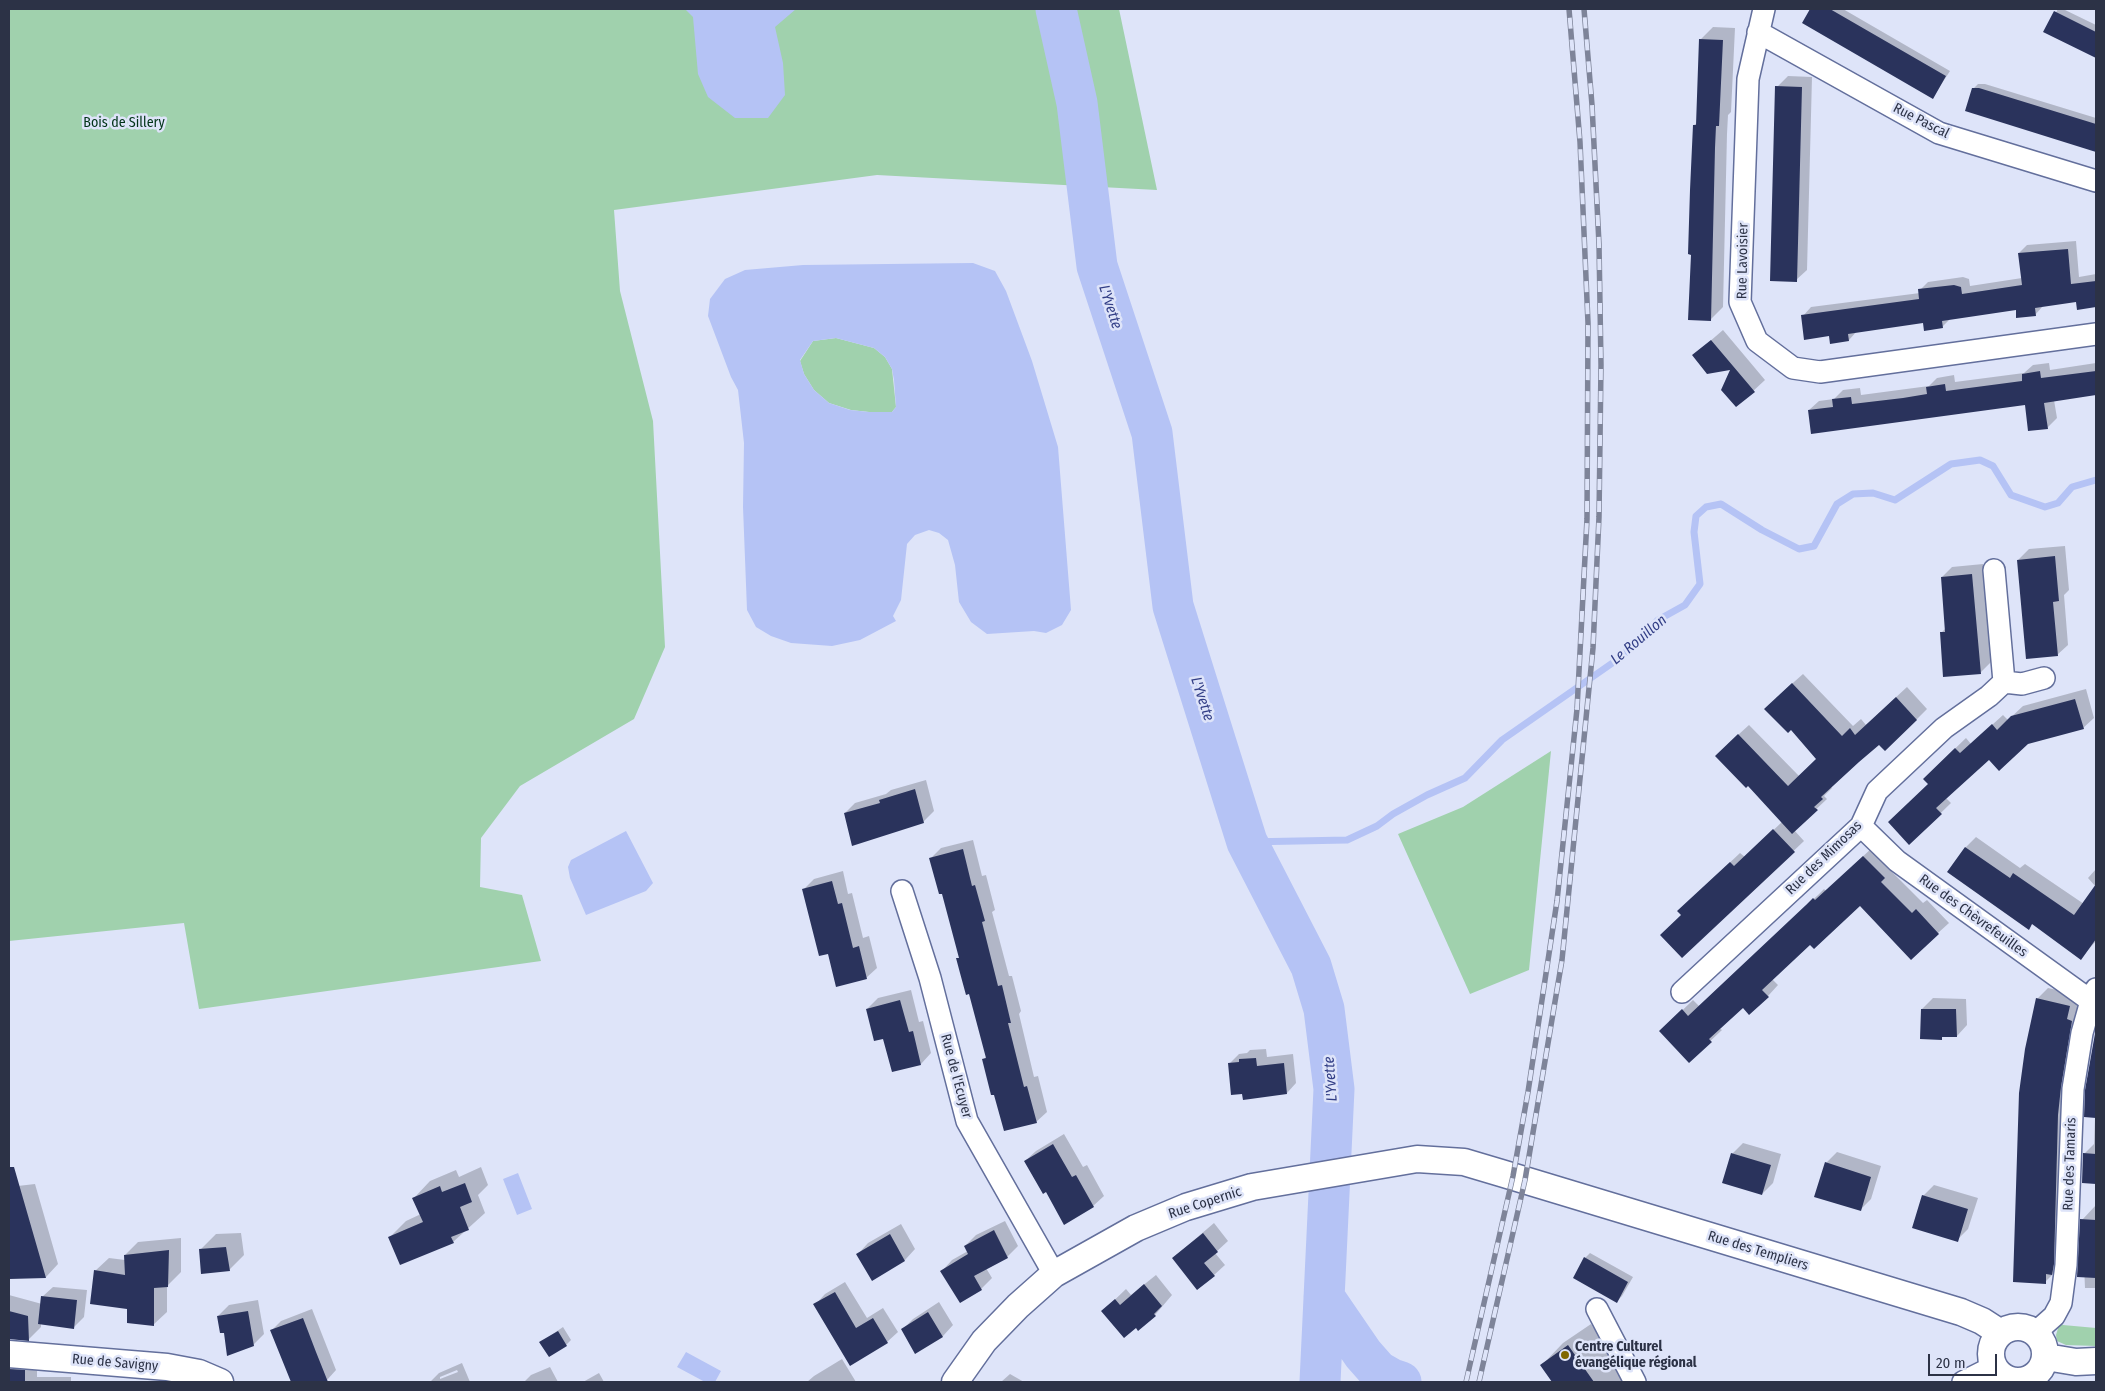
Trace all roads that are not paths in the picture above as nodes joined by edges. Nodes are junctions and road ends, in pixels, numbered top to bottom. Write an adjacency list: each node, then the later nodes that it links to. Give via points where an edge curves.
1 (1764, 9): 2 (street, Rue Lavoisier)
2 (1758, 32): 3 (street, Rue Pascal, via 1939,133); 4 (street, Rue Lavoisier, via 1748,79 1740,302 1757,341 1793,368 1820,372)
3 (2096, 181)
4 (2096, 334)
5 (1994, 570): 7 (street)
6 (2044, 678): 7 (street, via 2022,684)
7 (2004, 682): 8 (street, Rue des Mimosas, via 1944,728 1877,791)
8 (1861, 826): 10 (street, Rue des Mimosas); 11 (street, Rue des Chèvrefeuilles, via 1897,862)
9 (902, 891): 13 (street, Rue de l'Ecuyer, via 930,978 967,1121)
10 (1682, 992)
11 (2094, 999): 16 (street, Rue des Tamaris, via 2077,1060 2073,1089 2066,1265 2061,1303 2054,1316)
12 (1513, 1176): 13 (street, Rue Copernic, via 1464,1162 1417,1159 1252,1187 1186,1207 1136,1228); 15 (street, Rue des Templiers, via 1961,1312)
13 (1054, 1274): 22 (street, Rue Copernic, via 984,1341)
14 (1597, 1309): 23 (street)
15 (1999, 1332): 16 (street, via 2024,1326); 20 (street, via 1992,1342 1990,1355)
16 (2036, 1332): 18 (street, via 2044,1343)
17 (9, 1354): 21 (street, Rue de Savigny, via 167,1367 200,1373)
18 (2046, 1357): 19 (street, via 2076,1362); 20 (street, via 2040,1370 2030,1379 2016,1381 2003,1377)
19 (2096, 1361)
20 (1993, 1367): 24 (street)
21 (220, 1382)
22 (955, 1382)
23 (1635, 1382)
24 (1963, 1382)

